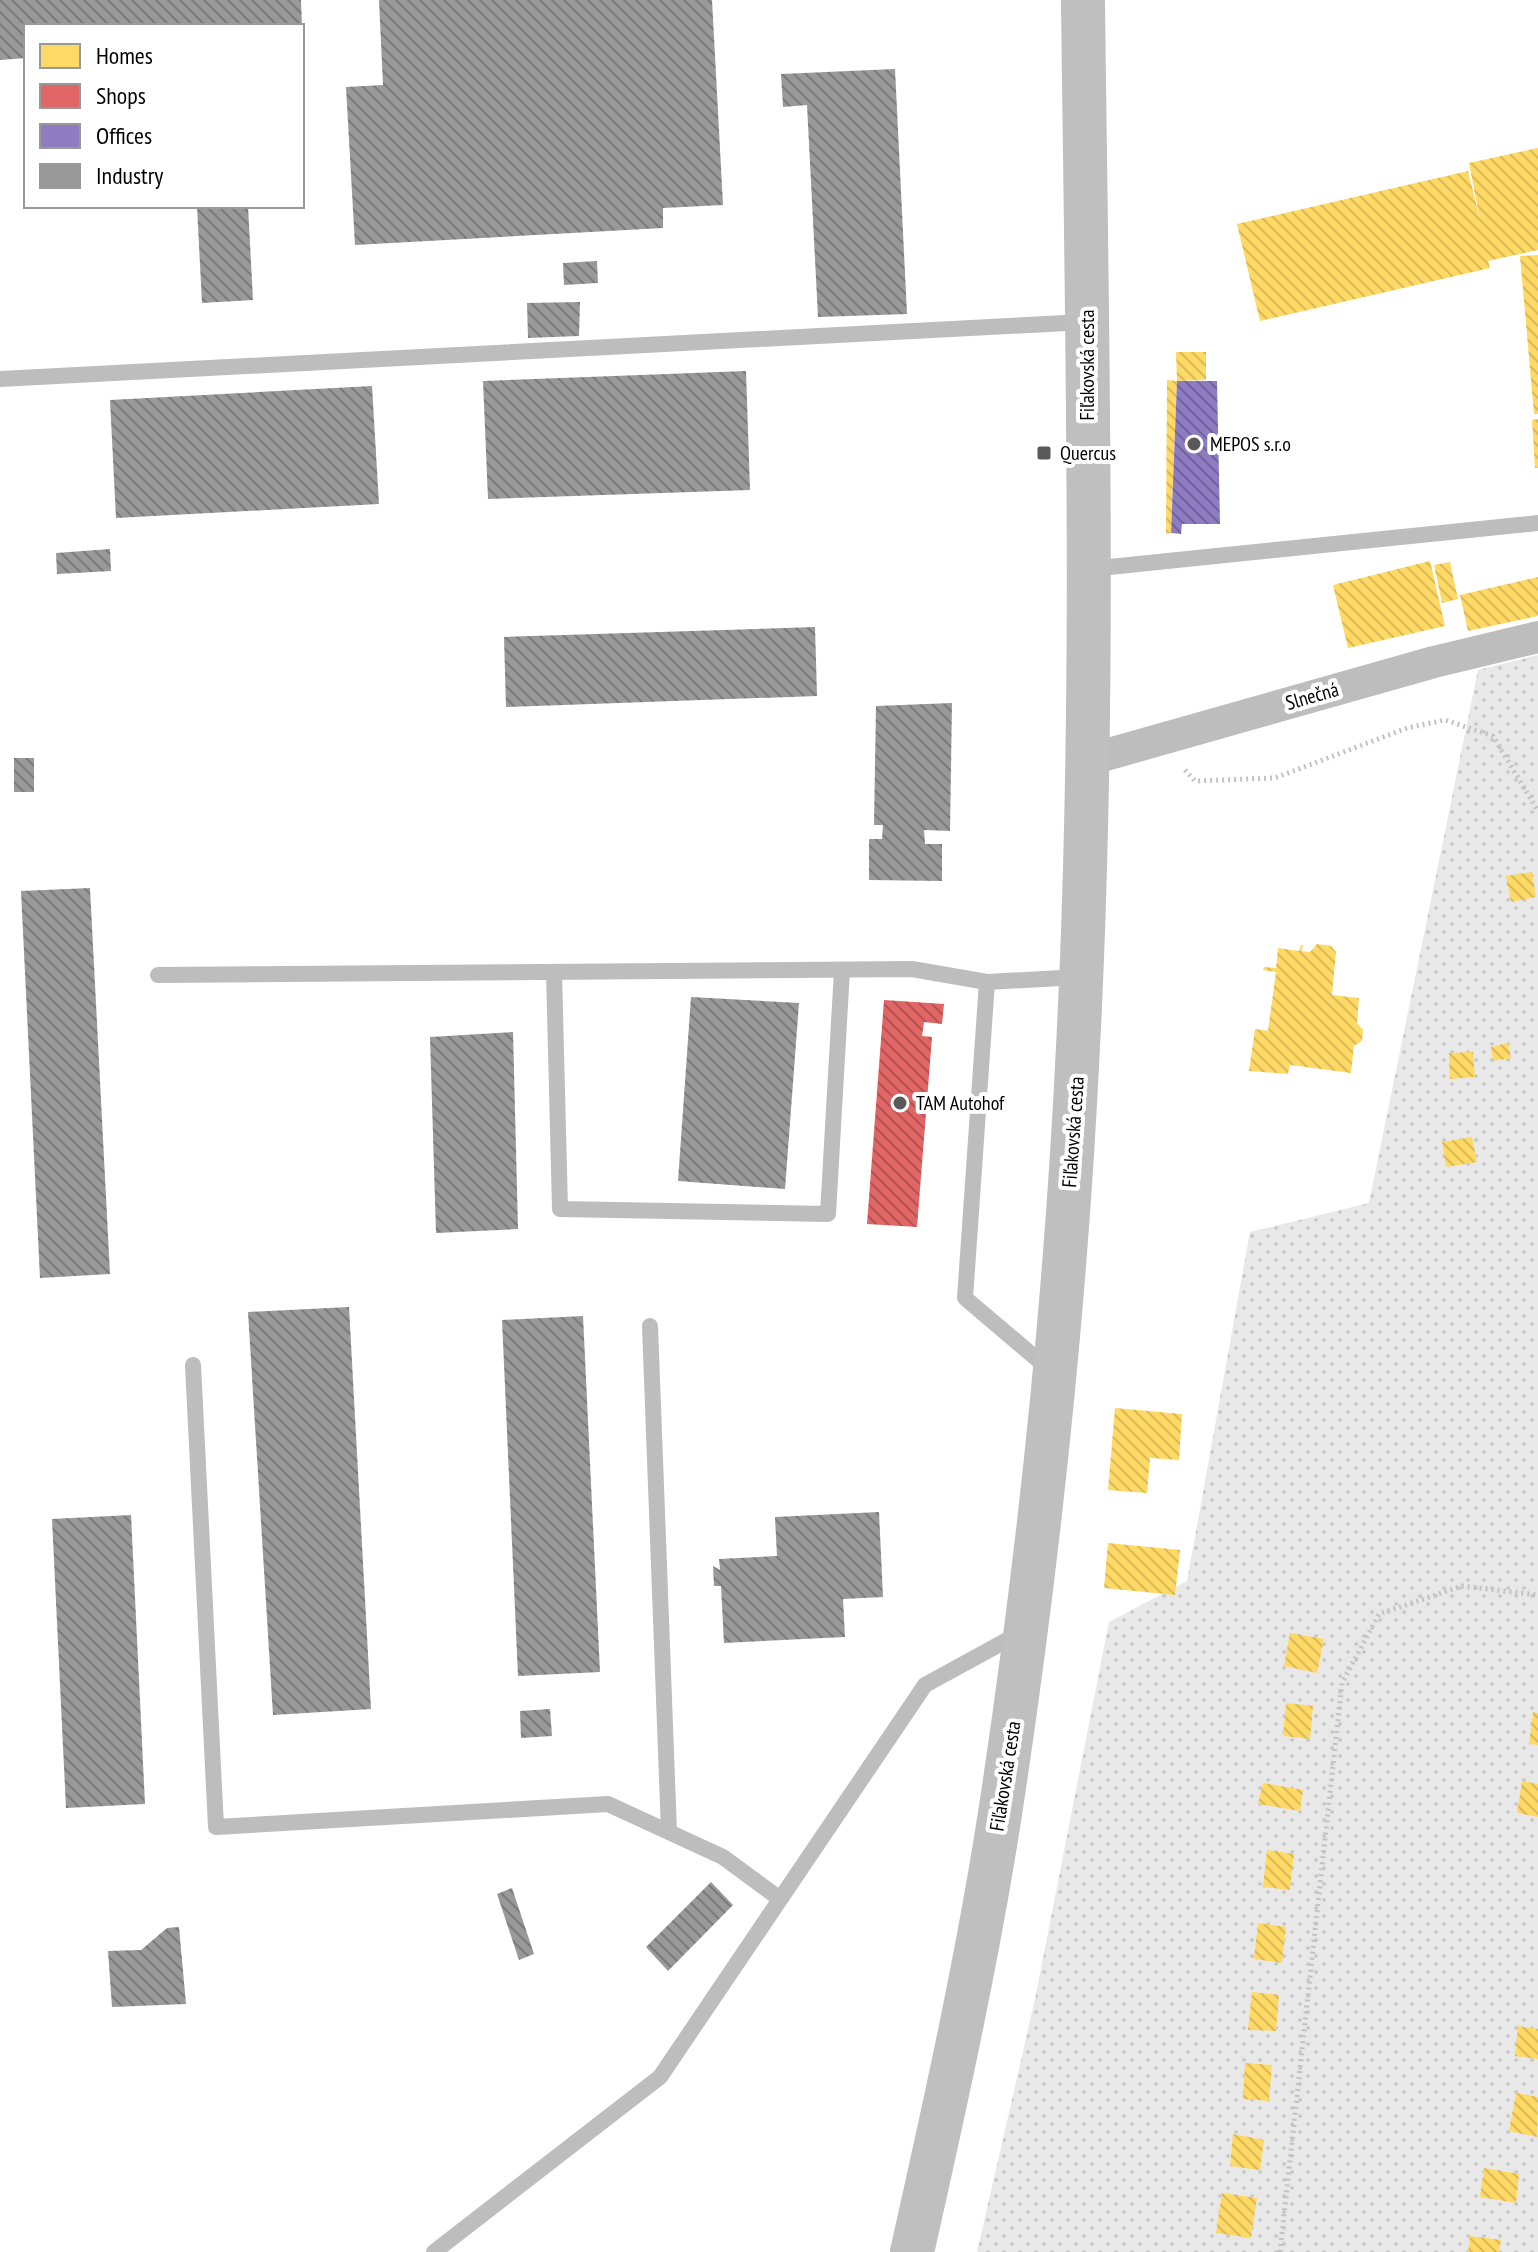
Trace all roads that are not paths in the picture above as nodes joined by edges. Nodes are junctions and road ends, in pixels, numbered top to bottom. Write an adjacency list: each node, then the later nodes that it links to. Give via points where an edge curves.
1 (1083, 0): 2 (street, Fiľakovská cesta)
2 (1087, 322): 3 (lane); 5 (street, Fiľakovská cesta)
3 (0, 379)
4 (1538, 523): 5 (lane)
5 (1088, 570): 7 (street, Fiľakovská cesta)
6 (1538, 637): 7 (street, Slnečná)
7 (1088, 760): 11 (street, Fiľakovská cesta)
8 (842, 970): 9 (lane); 9 (lane, via 828,1214 560,1209); 12 (lane, via 912,969)
9 (554, 972): 10 (lane)
10 (158, 975)
11 (1080, 977): 12 (lane); 15 (street, Fiľakovská cesta)
12 (987, 982): 15 (lane, via 965,1298)
13 (650, 1326): 17 (lane)
14 (193, 1365): 17 (lane, via 216,1827 608,1804)
15 (1054, 1374): 16 (street, Fiľakovská cesta)
16 (1025, 1630): 18 (lane, via 925,1685); 20 (street, Fiľakovská cesta, via 969,1983)
17 (669, 1832): 18 (lane, via 723,1857)
18 (780, 1899): 19 (lane, via 660,2077)
19 (434, 2252)
20 (912, 2252)

